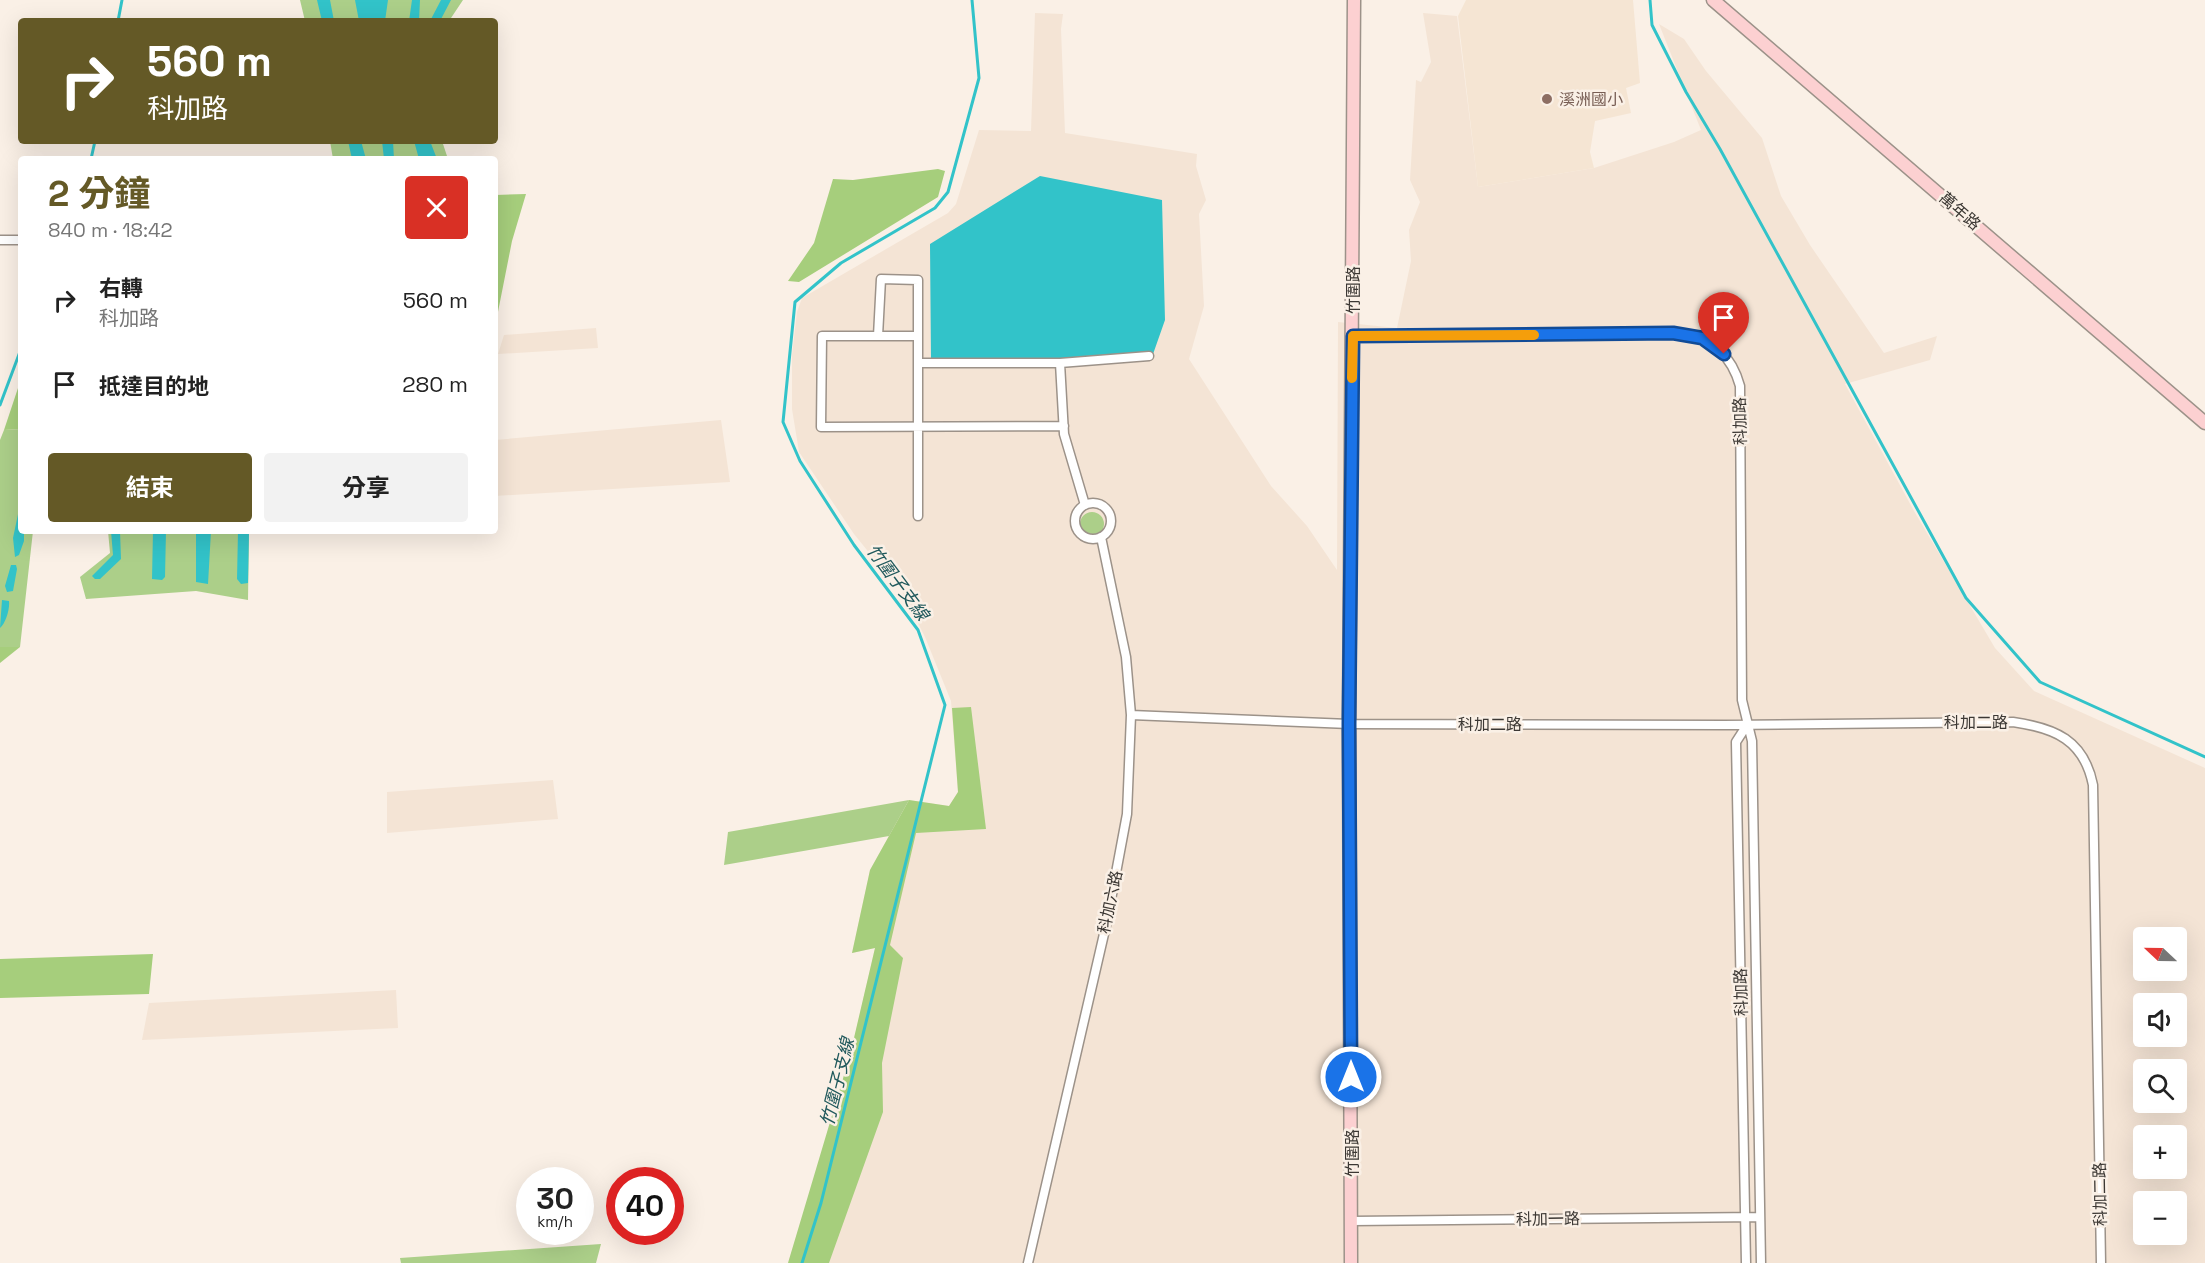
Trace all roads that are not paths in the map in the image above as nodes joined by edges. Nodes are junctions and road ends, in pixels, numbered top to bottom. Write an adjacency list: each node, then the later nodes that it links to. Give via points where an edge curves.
1 (1354, 0): 7 (street, 竹圍路)
2 (1713, 0): 11 (street, 萬年路)
3 (0, 240): 4 (street)
4 (18, 240)
5 (878, 336): 6 (street); 6 (street, via 881,279 918,280); 12 (street, via 822,336 822,427)
6 (918, 336): 9 (street)
7 (1353, 336): 18 (street, 竹圍路); 19 (street, 科加路, via 1673,333 1702,338 1718,348 1729,361 1740,386 1743,700)
8 (1149, 356): 10 (street)
9 (918, 363): 10 (street); 12 (street)
10 (1060, 363): 13 (street)
11 (2205, 423)
12 (918, 426): 13 (street); 15 (street)
13 (1064, 426): 14 (street)
14 (1085, 506): 16 (street, via 1096,504 1109,515 1109,527); 16 (street, via 1077,513 1077,530 1085,537)
15 (918, 516)
16 (1101, 537): 17 (street, 科加六路, via 1126,657)
17 (1131, 715): 18 (street, 科加二路); 23 (street, 科加六路, via 1127,804 1118,868)
18 (1349, 724): 19 (street, 科加二路); 22 (street, 竹圍路)
19 (1747, 725): 20 (street, 科加路, via 1736,742); 21 (street, 科加路, via 1752,741); 27 (street, 科加二路, via 2013,722 2053,730 2084,758 2090,770 2094,802)
20 (1744, 1217): 21 (street, 科加一路); 22 (street, 科加一路); 25 (street, 科加路)
21 (1760, 1217): 26 (street, 科加路)
22 (1352, 1221): 24 (street, 竹圍路)
23 (1028, 1263)
24 (1351, 1263)
25 (1746, 1263)
26 (1761, 1263)
27 (2101, 1263)

